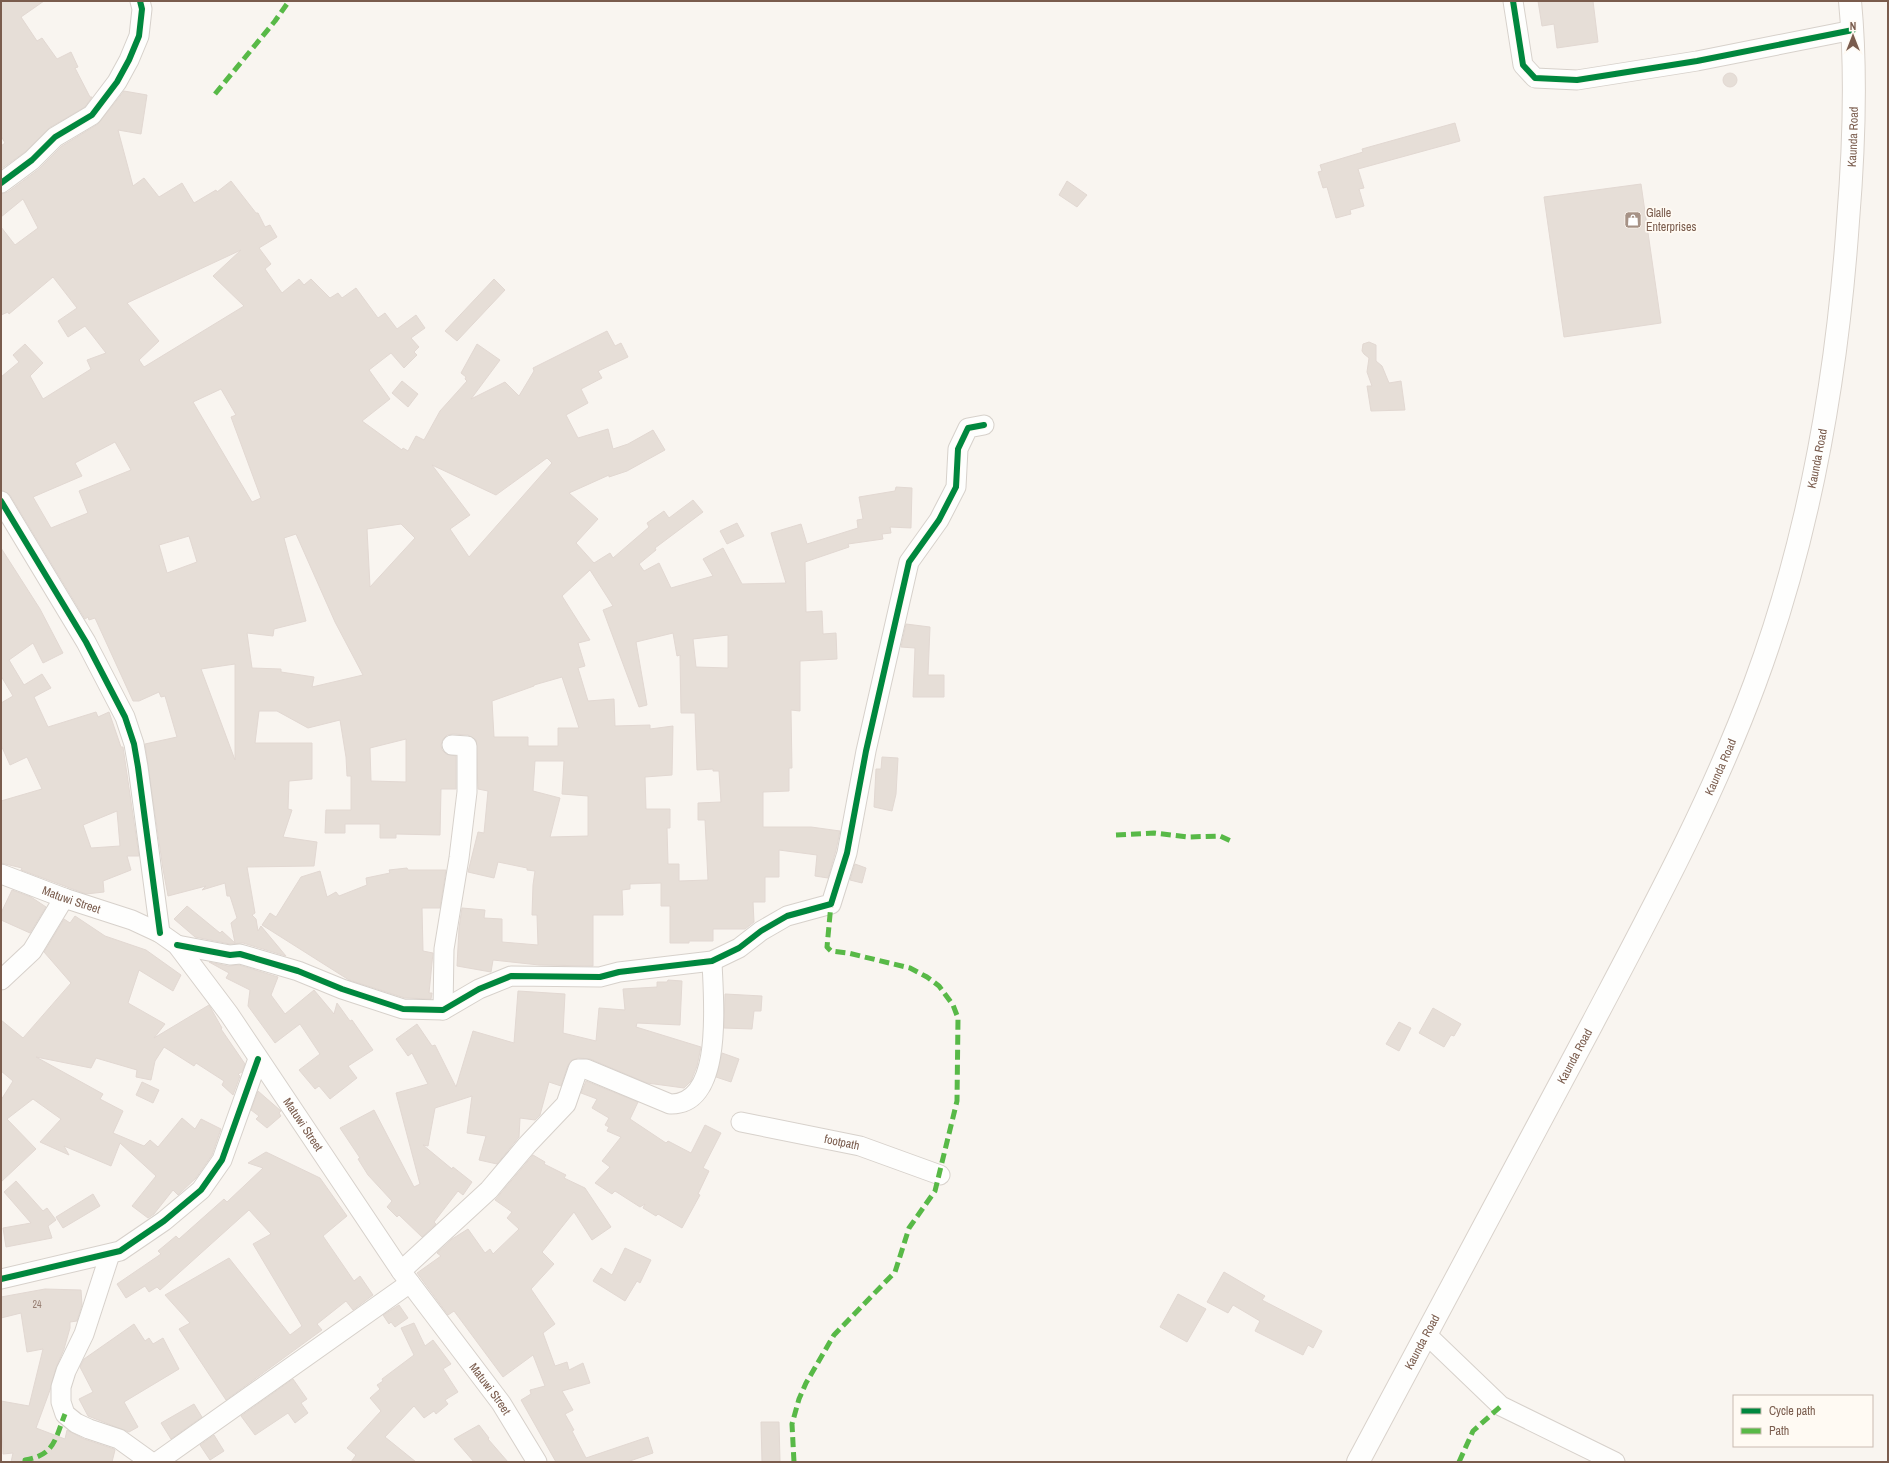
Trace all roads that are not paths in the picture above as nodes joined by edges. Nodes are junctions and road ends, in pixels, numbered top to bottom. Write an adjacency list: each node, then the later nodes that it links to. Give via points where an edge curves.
1 (140, 1): 5 (street, via 142,9 138,36 129,60 117,82 92,115 55,137 32,160)
2 (1512, 1): 4 (street, via 1523,65 1535,78 1577,80 1697,61)
3 (1850, 1): 4 (main road, Kaunda Road)
4 (1853, 30): 22 (main road, Kaunda Road, via 1854,148 1844,287 1832,378 1816,473 1770,638 1737,730 1690,836 1494,1210)
5 (1, 182)
6 (984, 425): 13 (street, via 968,428 958,449 956,487 939,520 909,562 866,751 848,853 831,904 787,916 739,948)
7 (1, 501): 11 (street, via 86,642 126,717 138,767)
8 (452, 745): 15 (street, via 467,746 467,792 444,949)
9 (1, 874): 10 (street, Matuwi Street)
10 (64, 898): 11 (street, Matuwi Street, via 132,920); 14 (street, via 32,952)
11 (160, 933): 12 (street, Matuwi Street)
12 (178, 945): 15 (street, via 230,955 240,954 298,971 403,1009); 16 (street, Matuwi Street, via 230,1014)
13 (712, 961): 15 (street, via 619,972 600,977 511,976); 20 (street, via 714,1033 707,1071 697,1093 680,1104 670,1104 586,1069 578,1069 566,1104 527,1145 490,1190)
14 (1, 980)
15 (443, 1010)
16 (258, 1059): 19 (street, via 222,1160 211,1178 201,1190 164,1221); 20 (street, Matuwi Street)
17 (740, 1122): 18 (street, footpath, via 860,1146)
18 (940, 1175)
19 (110, 1254): 21 (street); 23 (street, via 84,1334 66,1371 61,1387 61,1402 66,1414 76,1423 119,1439)
20 (405, 1277): 24 (street); 25 (street, Matuwi Street, via 501,1403)
21 (1, 1279)
22 (1426, 1334): 26 (main road, Kaunda Road); 27 (street, via 1501,1406)
23 (151, 1462)
24 (157, 1462)
25 (537, 1462)
26 (1358, 1462)
27 (1615, 1462)

